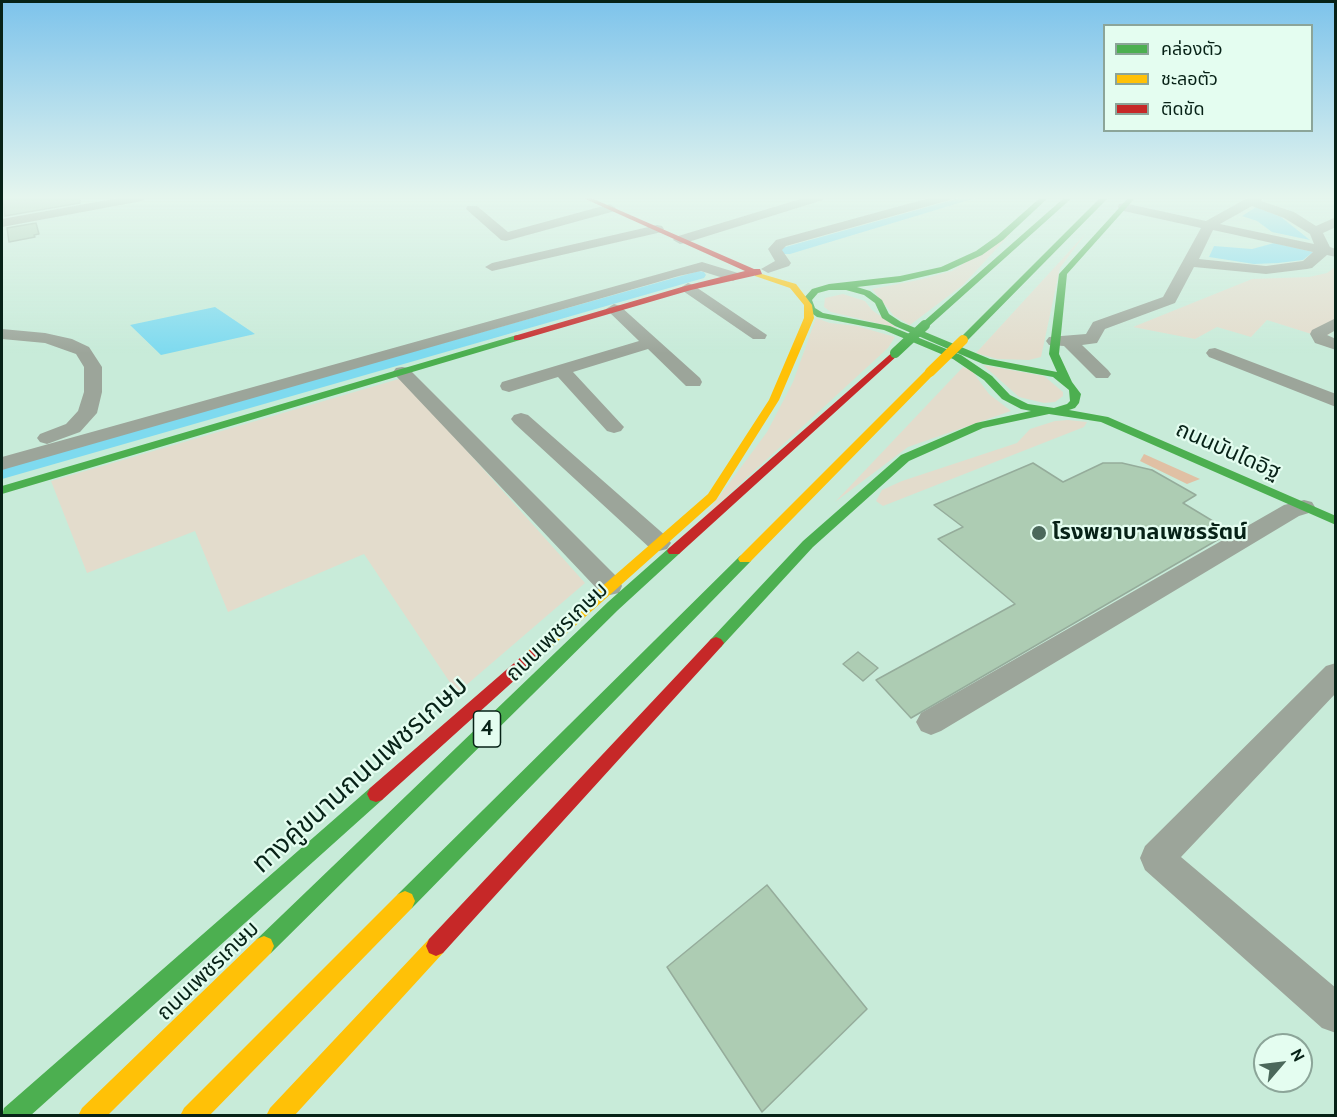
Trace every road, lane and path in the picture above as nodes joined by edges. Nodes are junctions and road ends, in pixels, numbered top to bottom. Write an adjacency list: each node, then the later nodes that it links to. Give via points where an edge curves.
1 (570, 249): 12 (street)
2 (709, 249): 14 (main road)
3 (716, 249): 13 (main road)
4 (775, 249): 13 (street, via 784,263)
5 (984, 249): 16 (main road, via 944,269)
6 (1010, 249): 50 (main road, ถนนเพชรเกษม / 4, bridge, via 613,606)
7 (1054, 249): 51 (main road, bridge)
8 (1086, 249): 23 (main road, via 1063,274)
9 (1196, 249): 11 (street)
10 (1330, 251): 11 (street, via 1307,265 1266,270)
11 (1189, 262): 23 (street, via 1169,300 1099,326 1091,339)
12 (492, 267)
13 (768, 269): 14 (main road); 16 (main road)
14 (753, 272): 15 (main road); 18 (main road, via 793,286)
15 (733, 276): 17 (main road); 39 (street, via 702,266 674,273)
16 (833, 287): 18 (main road, via 809,296); 31 (main road, via 867,293 879,302 885,316 898,324 966,353 1009,367 1048,372)
17 (688, 288): 19 (main road); 22 (street)
18 (808, 305): 35 (main road, via 826,317 887,328 957,357 988,378 1006,397 1025,407); 44 (main road, ทางคู่ขนานถนนเพชรเกษม / 4, via 808,318 774,400 711,497)
19 (614, 309): 24 (street); 28 (main road)
20 (1335, 323): 25 (street, via 1318,334)
21 (2, 334): 39 (street, via 66,343 83,351 93,367 93,392 87,413 74,428 26,445 21,451)
22 (759, 335)
23 (1062, 340): 29 (street); 31 (main road, via 1054,354)
24 (650, 344): 27 (street); 30 (street)
25 (1335, 345)
26 (1215, 353): 34 (street)
27 (561, 370): 32 (street); 38 (street)
28 (402, 372): 41 (main road); 45 (street)
29 (1102, 374)
30 (693, 382)
31 (1067, 382): 33 (main road, ถนนบันไดอิฐ)
32 (508, 386)
33 (1076, 394): 35 (main road, via 1071,406); 37 (main road, ถนนบันไดอิฐ)
34 (1335, 401)
35 (1050, 411): 37 (main road, ถนนบันไดอิฐ); 52 (main road, via 980,425 905,459 808,544)
36 (521, 419): 44 (street)
37 (1104, 419): 42 (main road, ถนนบันไดอิฐ)
38 (614, 427)
39 (22, 458): 40 (street)
40 (2, 464)
41 (2, 490)
42 (1304, 507): 43 (main road, ถนนบันไดอิฐ); 47 (street, via 1292,510)
43 (1335, 520)
44 (659, 543): 45 (main road, ทางคู่ขนานถนนเพชรเกษม / 4)
45 (610, 586): 49 (main road, ทางคู่ขนานถนนเพชรเกษม / 4)
46 (1335, 674): 48 (street, via 1157,858)
47 (932, 722)
48 (1335, 1014)
49 (12, 1116)
50 (90, 1116)
51 (192, 1116)
52 (278, 1116)

